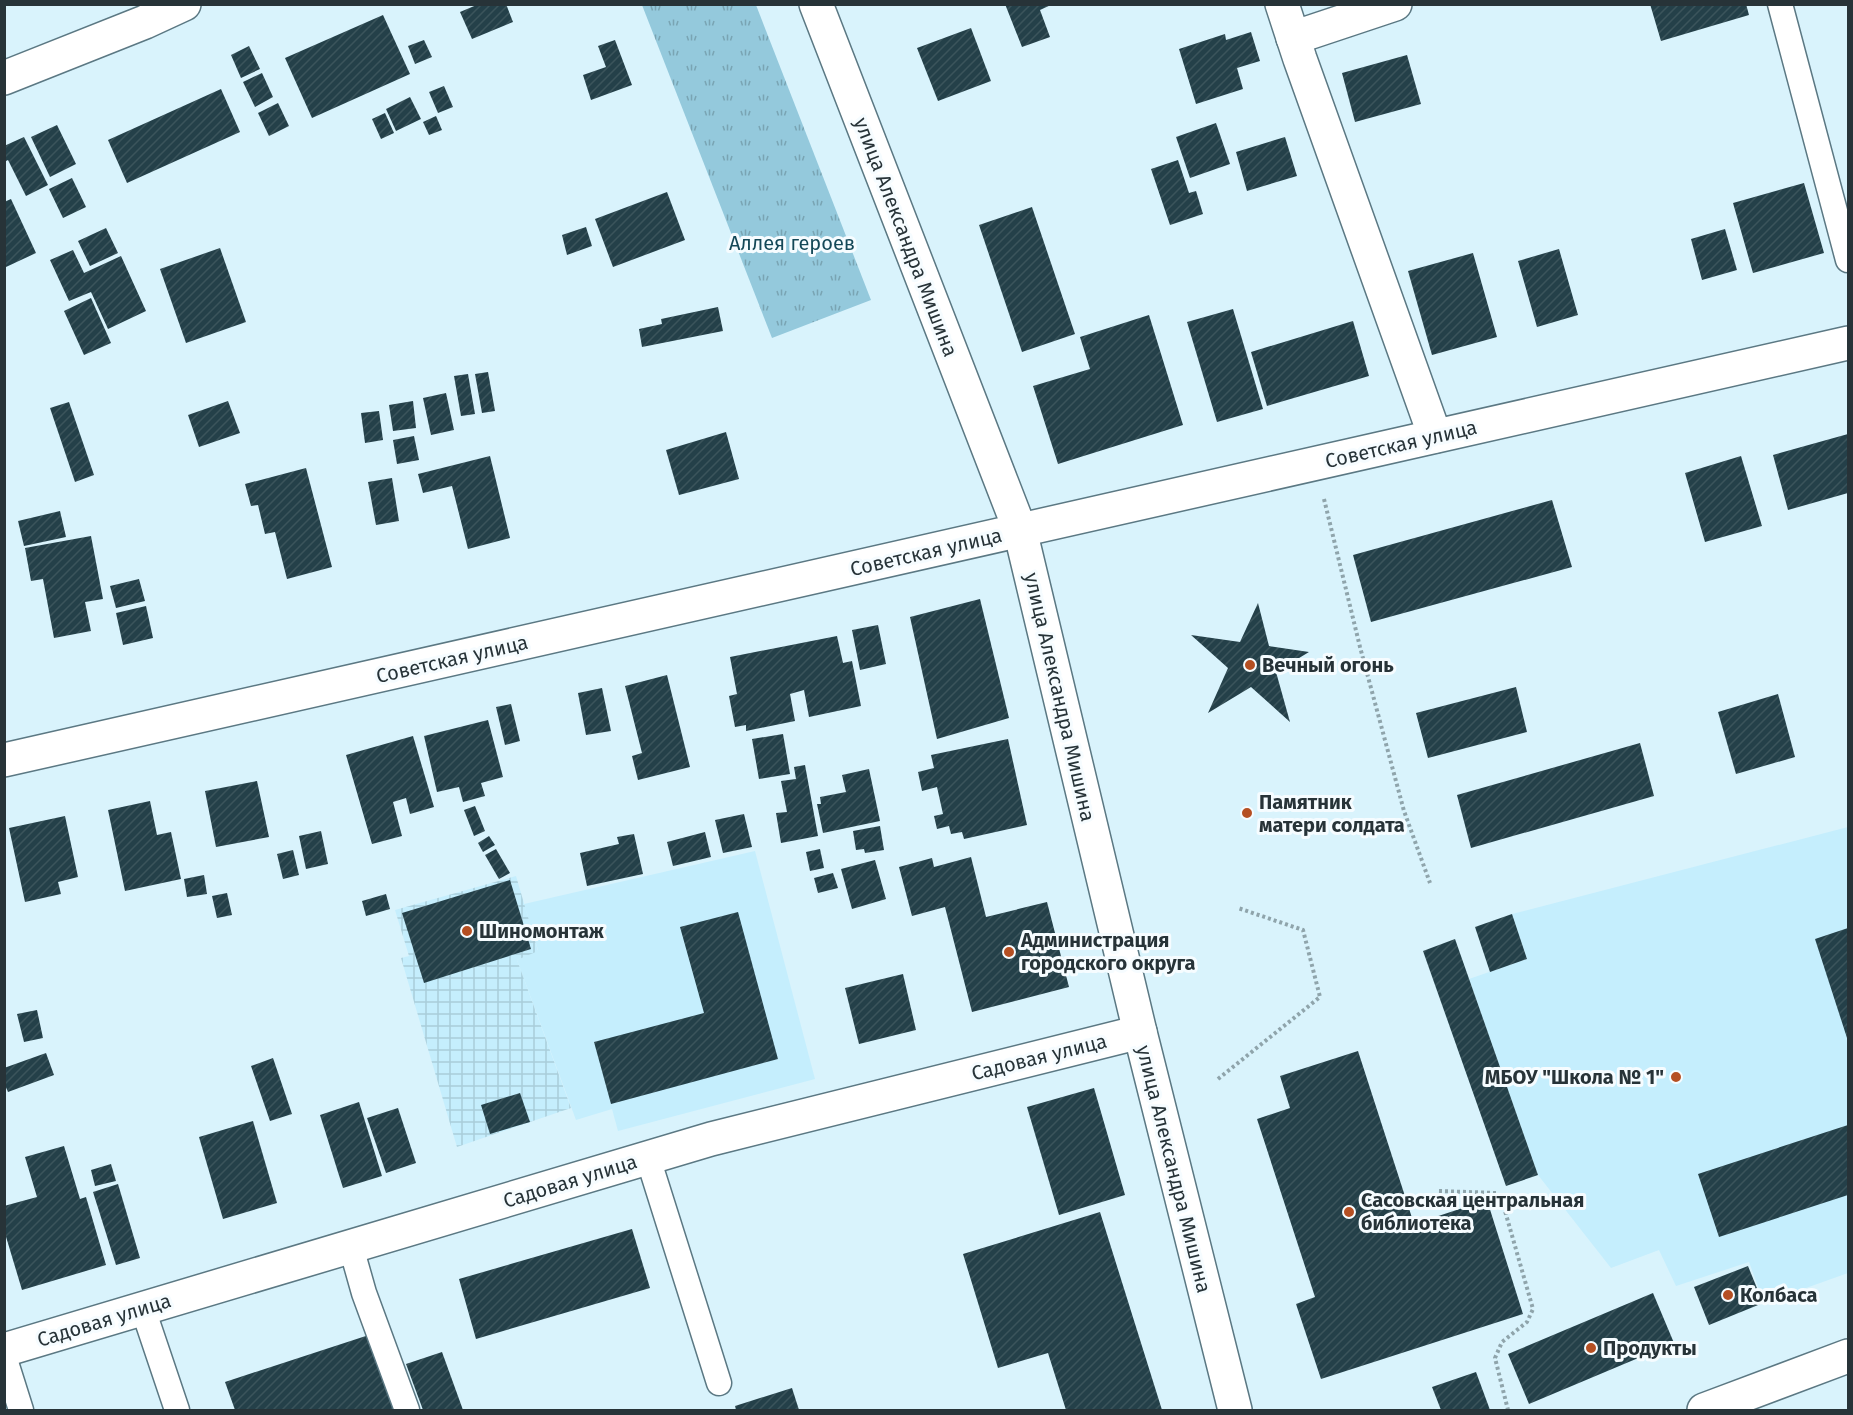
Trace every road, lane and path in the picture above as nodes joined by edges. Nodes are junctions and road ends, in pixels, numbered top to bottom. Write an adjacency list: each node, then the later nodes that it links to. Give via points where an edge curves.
1 (184, 4): 7 (street)
2 (816, 4): 12 (street, улица Александра Мишина)
3 (1282, 4): 6 (street)
4 (1395, 4): 6 (street)
5 (1780, 4): 8 (lane)
6 (1293, 38): 10 (street)
7 (4, 78)
8 (1848, 260)
9 (1848, 343): 10 (street, Советская улица)
10 (1435, 436): 11 (street, Советская улица)
11 (1315, 464): 12 (street, Советская улица); 14 (path, via 1404,812)
12 (1020, 530): 13 (street, Советская улица); 16 (street, улица Александра Мишина)
13 (4, 760)
14 (1430, 883)
15 (1238, 908): 17 (path, via 1303,930 1320,997)
16 (1140, 1032): 18 (street, Садовая улица); 29 (street, улица Александра Мишина)
17 (1218, 1079)
18 (648, 1158): 20 (street, Садовая улица); 25 (lane)
19 (1439, 1191): 30 (path, via 1496,1193 1505,1211 1533,1309 1527,1322 1502,1342 1495,1358)
20 (351, 1247): 21 (street, Садовая улица); 28 (lane)
21 (143, 1309): 22 (street, Садовая улица); 27 (lane)
22 (4, 1350)
23 (4, 1356): 26 (lane)
24 (1848, 1356): 31 (street)
25 (719, 1383)
26 (21, 1410)
27 (177, 1410)
28 (407, 1410)
29 (1234, 1410)
30 (1508, 1410)
31 (1704, 1410)

